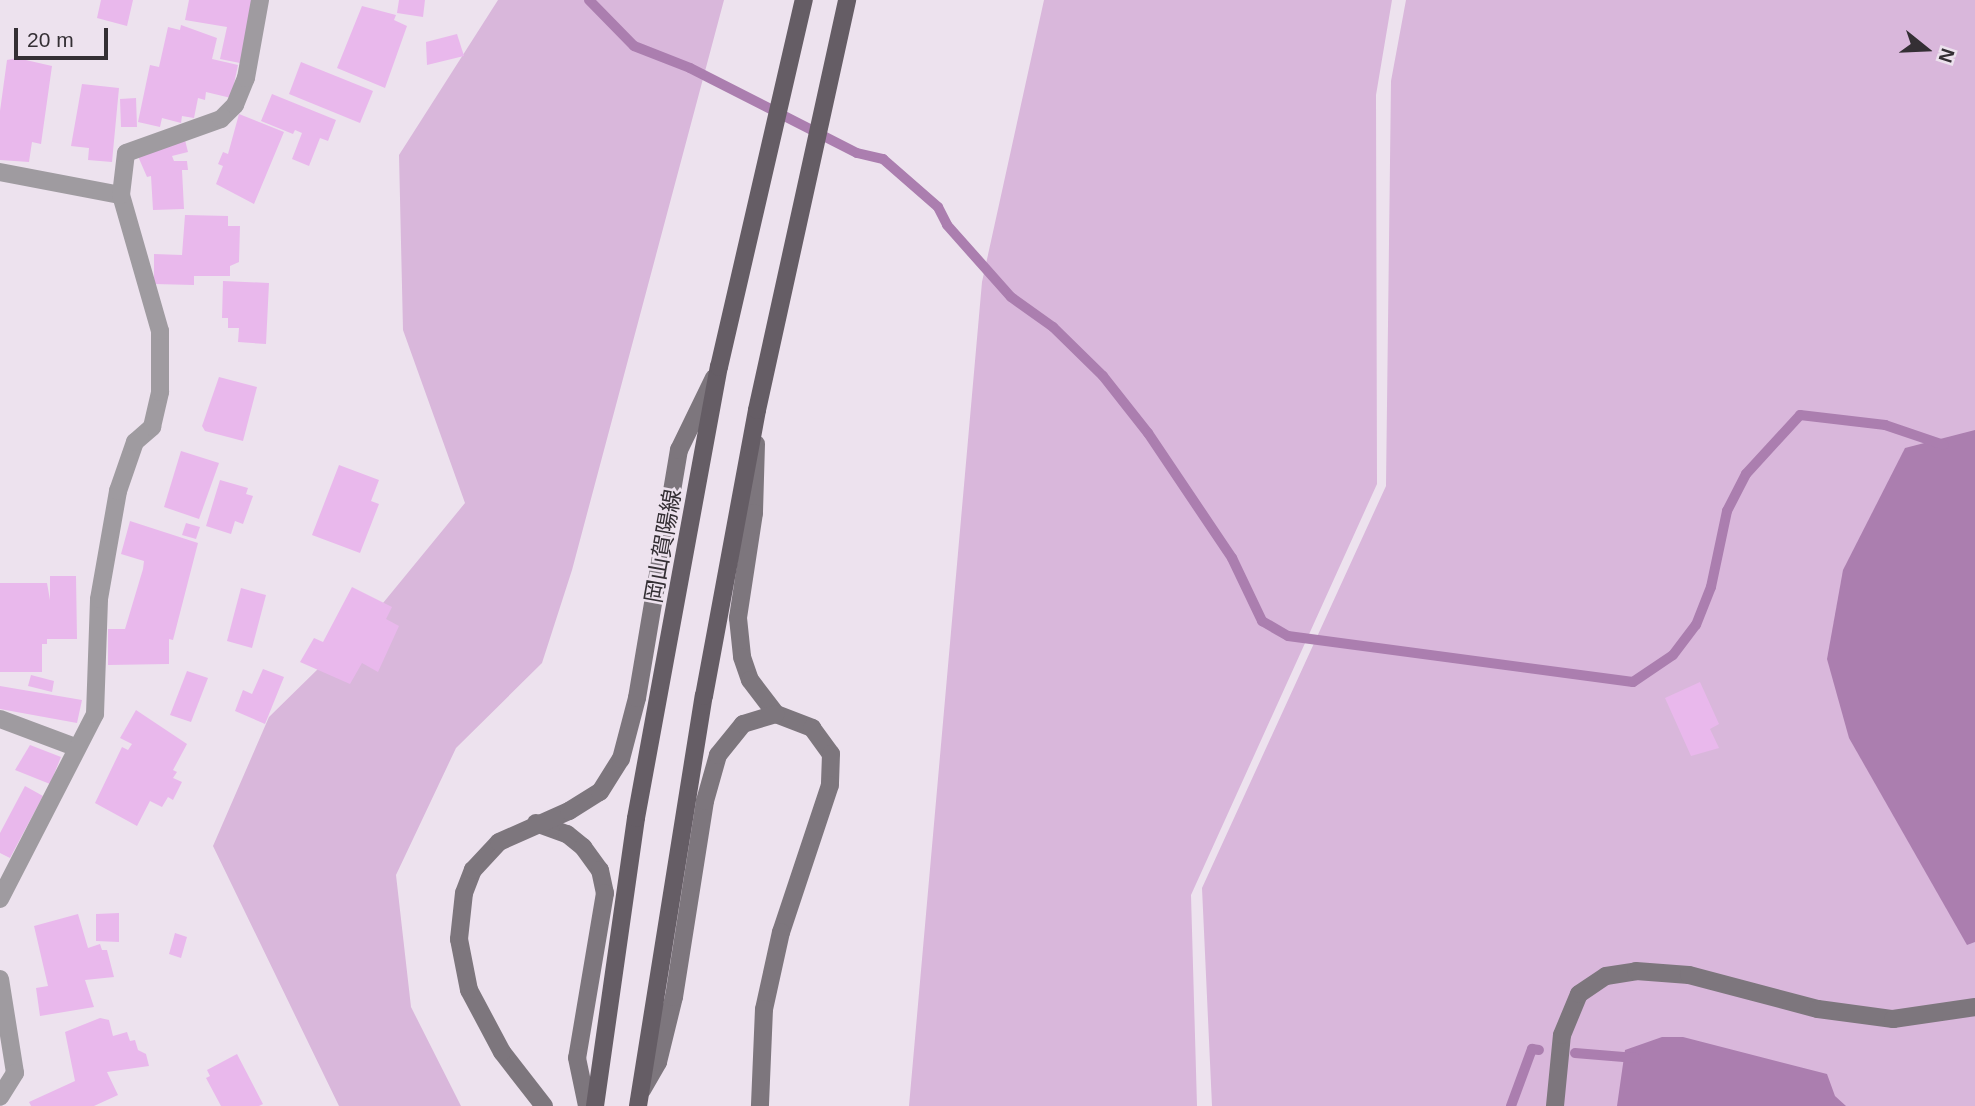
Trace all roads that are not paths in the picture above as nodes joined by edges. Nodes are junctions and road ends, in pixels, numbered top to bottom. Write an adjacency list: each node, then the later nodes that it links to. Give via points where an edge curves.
1 (260, 0): 5 (street, via 246,78 236,105 221,119 126,153)
2 (804, 0): 6 (main road, 岡山賀陽線)
3 (847, 0): 7 (main road)
4 (0, 172): 5 (street)
5 (121, 195): 10 (street, via 160,331 160,393 152,427 135,442 118,491 99,599 95,714)
6 (719, 367): 11 (street, via 678,450 637,698 621,759 600,792 569,811); 19 (main road, 岡山賀陽線, via 636,818)
7 (757, 410): 8 (street, via 754,513 738,618 750,680); 16 (main road, via 704,696)
8 (776, 714): 16 (street, via 743,724 718,755 705,801 674,996 658,1062); 20 (street, via 812,728 831,754 831,764 830,785 781,932 764,1009)
9 (0, 719): 10 (street)
10 (75, 747): 12 (street)
11 (536, 823): 17 (street, via 487,852 473,870 459,917 469,990 502,1052); 18 (street, via 567,834 583,848 600,870 605,892 578,1058)
12 (0, 899)
13 (0, 979): 15 (street, via 15,1073)
14 (1975, 1007): 21 (street, via 1894,1019 1818,1009 1689,975 1636,971 1606,976 1579,994 1562,1035)
15 (0, 1097)
16 (639, 1100)
17 (544, 1106)
18 (587, 1106)
19 (595, 1106)
20 (760, 1106)
21 (1555, 1106)

